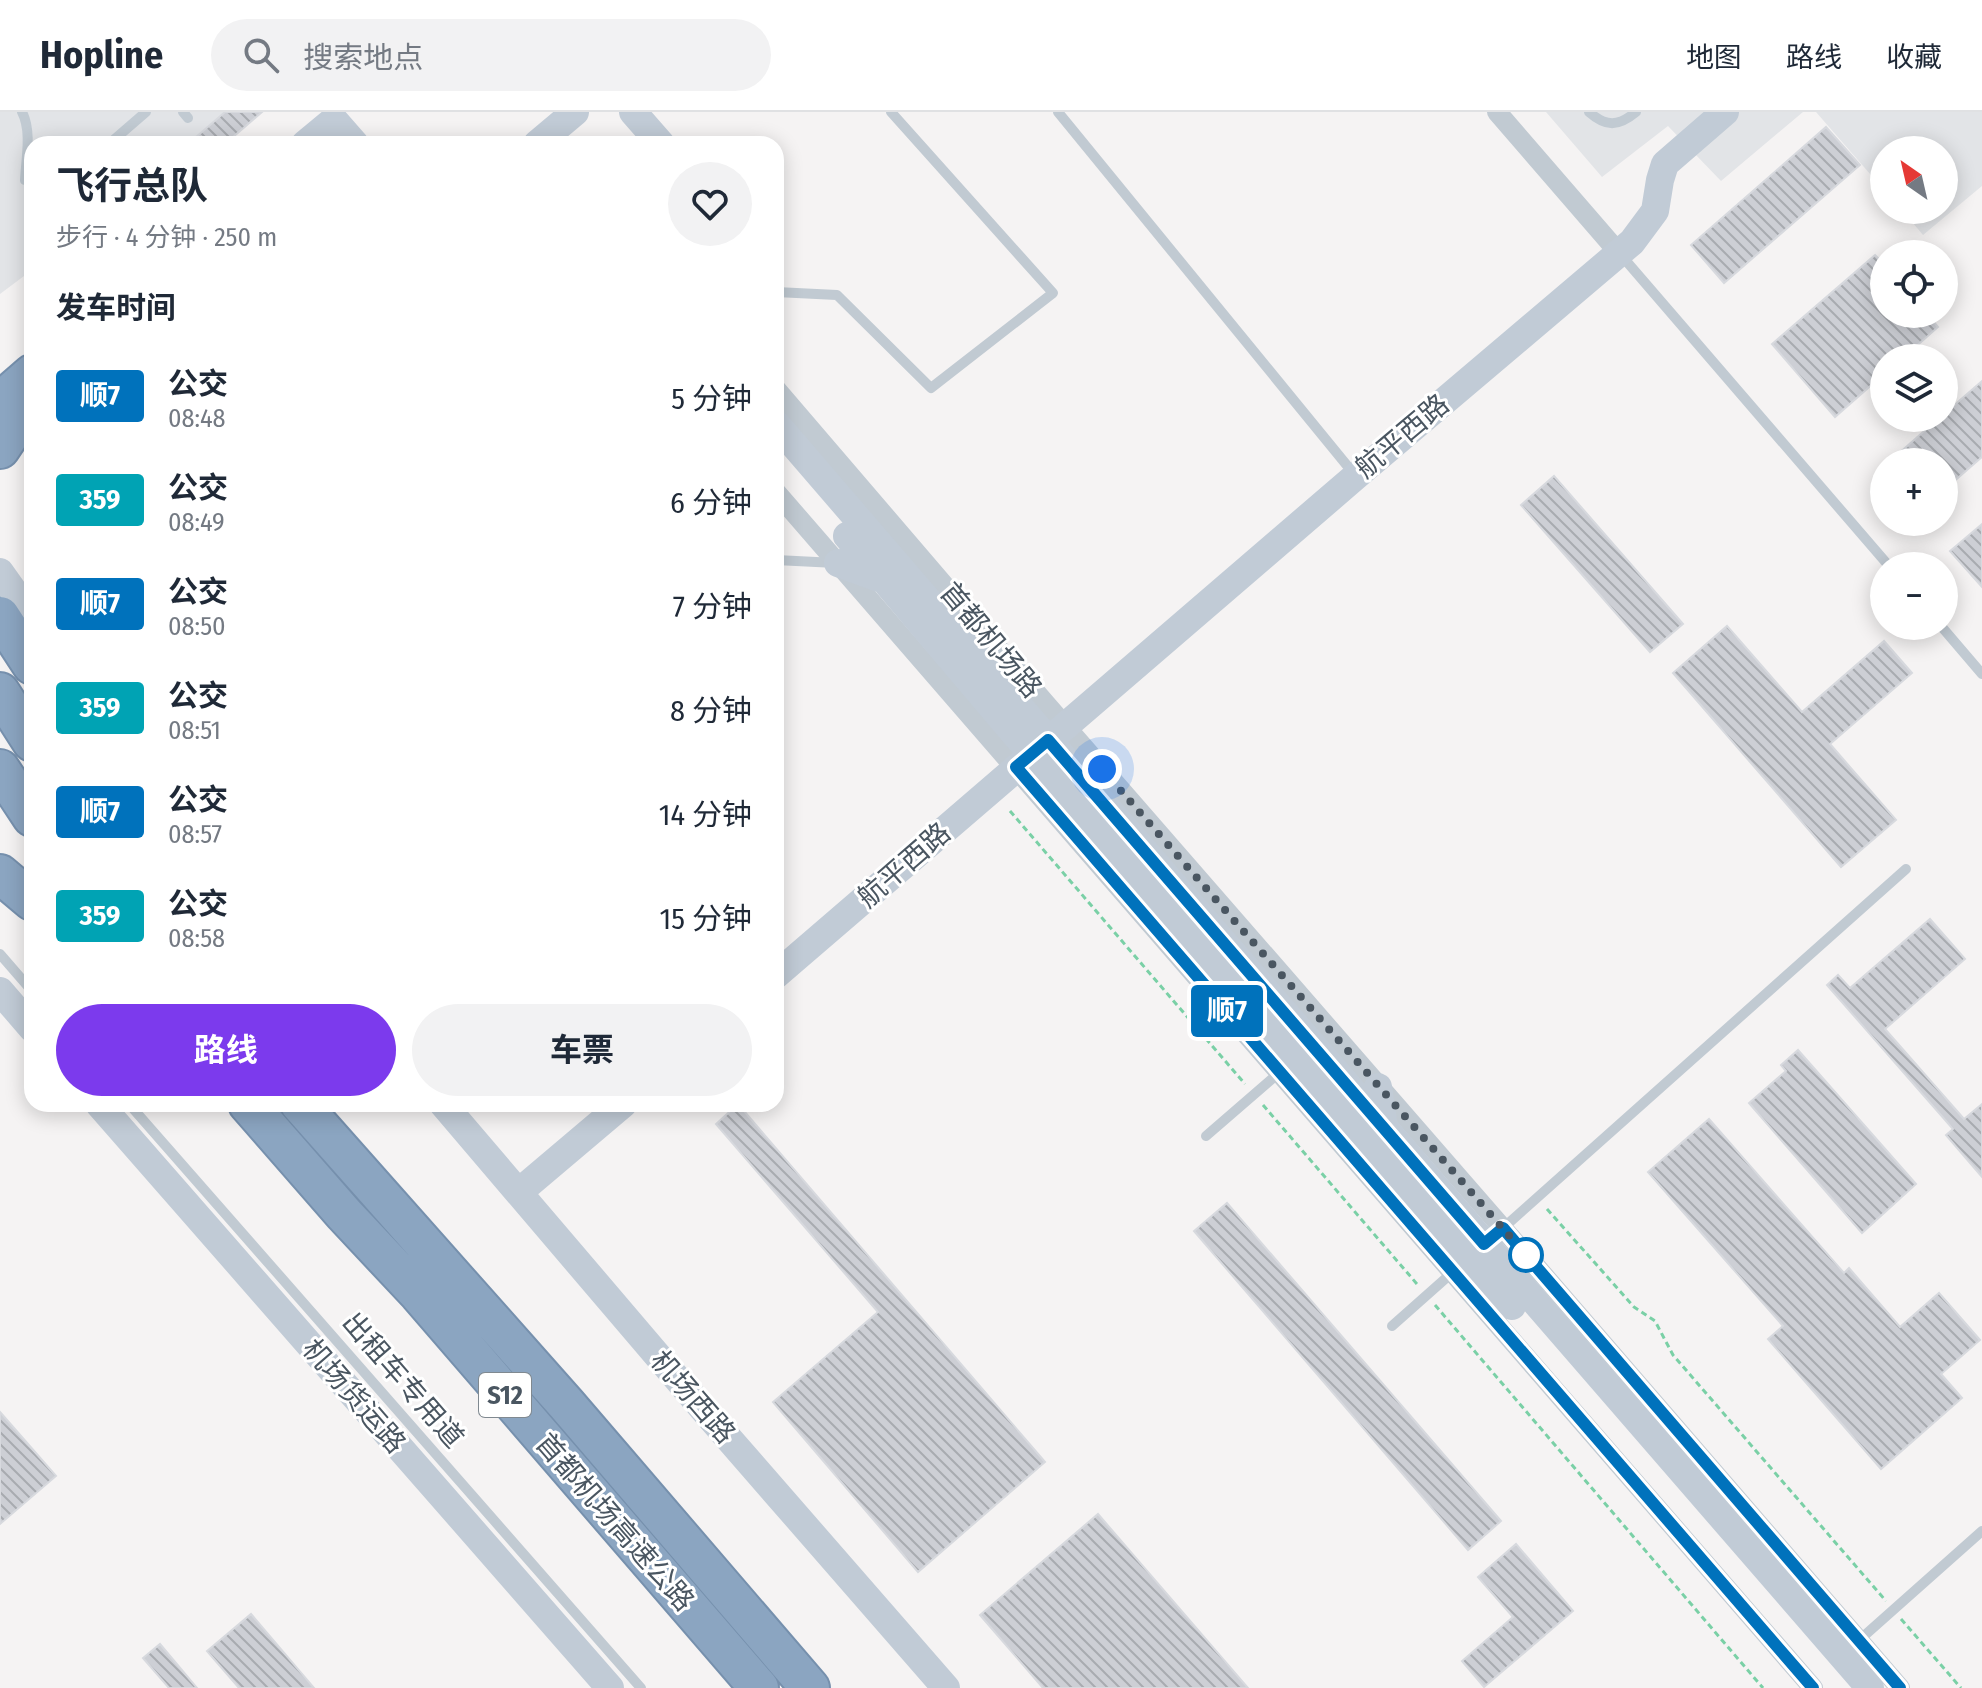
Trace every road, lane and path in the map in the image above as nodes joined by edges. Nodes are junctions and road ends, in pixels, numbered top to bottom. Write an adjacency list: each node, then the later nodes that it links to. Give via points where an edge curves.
1 (22, 112): 11 (lane)
2 (146, 112): 12 (lane)
3 (575, 112): 15 (street)
4 (633, 112): 16 (street)
5 (891, 112): 18 (lane, via 1053,293 931,388 837,295)
6 (1058, 112): 26 (lane)
7 (1497, 112): 17 (street)
8 (1589, 112): 9 (lane, via 1601,123 1614,124)
9 (1636, 112)
10 (1725, 112): 17 (street, 航平西路, via 1665,164 1655,211)
11 (27, 136)
12 (118, 136)
13 (315, 136): 14 (street, via 334,120)
14 (348, 136)
15 (546, 136)
16 (654, 136)
17 (1619, 253): 26 (street, 航平西路); 29 (lane)
18 (784, 292)
19 (24, 381): 21 (highway)
20 (784, 398): 28 (street, 首都机场路)
21 (0, 402)
22 (24, 417): 24 (highway)
23 (784, 434): 33 (street, 首都机场路)
24 (0, 449)
25 (784, 461): 33 (street, 首都机场路)
26 (1356, 476): 41 (street, 航平西路)
27 (784, 501): 31 (street, 首都机场路)
28 (892, 524): 33 (street); 41 (street, 首都机场路)
29 (1877, 552)
30 (784, 560): 31 (lane)
31 (838, 563): 33 (street); 41 (street, 首都机场路)
32 (0, 572): 34 (street)
33 (890, 572): 41 (street, 首都机场路)
34 (24, 606)
35 (0, 616): 37 (highway)
36 (1953, 640): 38 (lane)
37 (24, 653)
38 (1982, 674)
39 (0, 692): 40 (highway)
40 (24, 730)
41 (1040, 747): 48 (street, 首都机场路); 49 (street, 首都机场路); 50 (street, 首都机场路); 52 (street, 航平西路)
42 (0, 769): 43 (highway)
43 (24, 805)
44 (1010, 811): 58 (path)
45 (1906, 869): 72 (lane)
46 (0, 874): 47 (highway)
47 (24, 894)
48 (1220, 904): 49 (street); 57 (street, 首都机场路)
49 (1177, 905): 50 (street); 56 (street, 首都机场路)
50 (1170, 946): 56 (street, 首都机场路)
51 (0, 954): 53 (lane)
52 (784, 968)
53 (24, 982)
54 (0, 991): 55 (street)
55 (24, 1019)
56 (1296, 1058): 58 (lane); 66 (street, 首都机场路); 67 (street, 首都机场路)
57 (1378, 1087): 67 (street); 72 (street, 首都机场路)
58 (1254, 1094): 68 (lane); 73 (path)
59 (106, 1112): 78 (street, 机场货运路)
60 (136, 1112): 79 (lane, 出租车专用道)
61 (255, 1112): 80 (highway, 首都机场高速公路 / S12)
62 (307, 1112): 69 (highway, 首都机场高速公路 / S12)
63 (327, 1112): 69 (highway)
64 (450, 1112): 70 (street, 机场西路)
65 (614, 1112): 70 (street)
66 (1329, 1131): 67 (street); 72 (street, 首都机场路)
67 (1376, 1134): 72 (street, 首都机场路)
68 (1206, 1136)
69 (372, 1184): 81 (highway, 首都机场高速公路 / S12)
70 (519, 1192): 82 (street, 机场西路)
71 (1547, 1209): 76 (path, via 1634,1307 1655,1321 1673,1355)
72 (1477, 1251): 73 (lane); 77 (street, 首都机场路); 84 (street, 首都机场路); 85 (street, 首都机场路)
73 (1427, 1295): 74 (lane); 83 (path)
74 (1392, 1326)
75 (1982, 1531): 76 (lane)
76 (1893, 1610): 77 (lane); 88 (path)
77 (1845, 1652): 86 (street, 首都机场路); 87 (street, 首都机场路)
78 (610, 1688)
79 (641, 1688)
80 (759, 1688)
81 (810, 1688)
82 (946, 1688)
83 (1763, 1688)
84 (1813, 1688)
85 (1845, 1688)
86 (1870, 1688)
87 (1900, 1688)
88 (1961, 1688)

